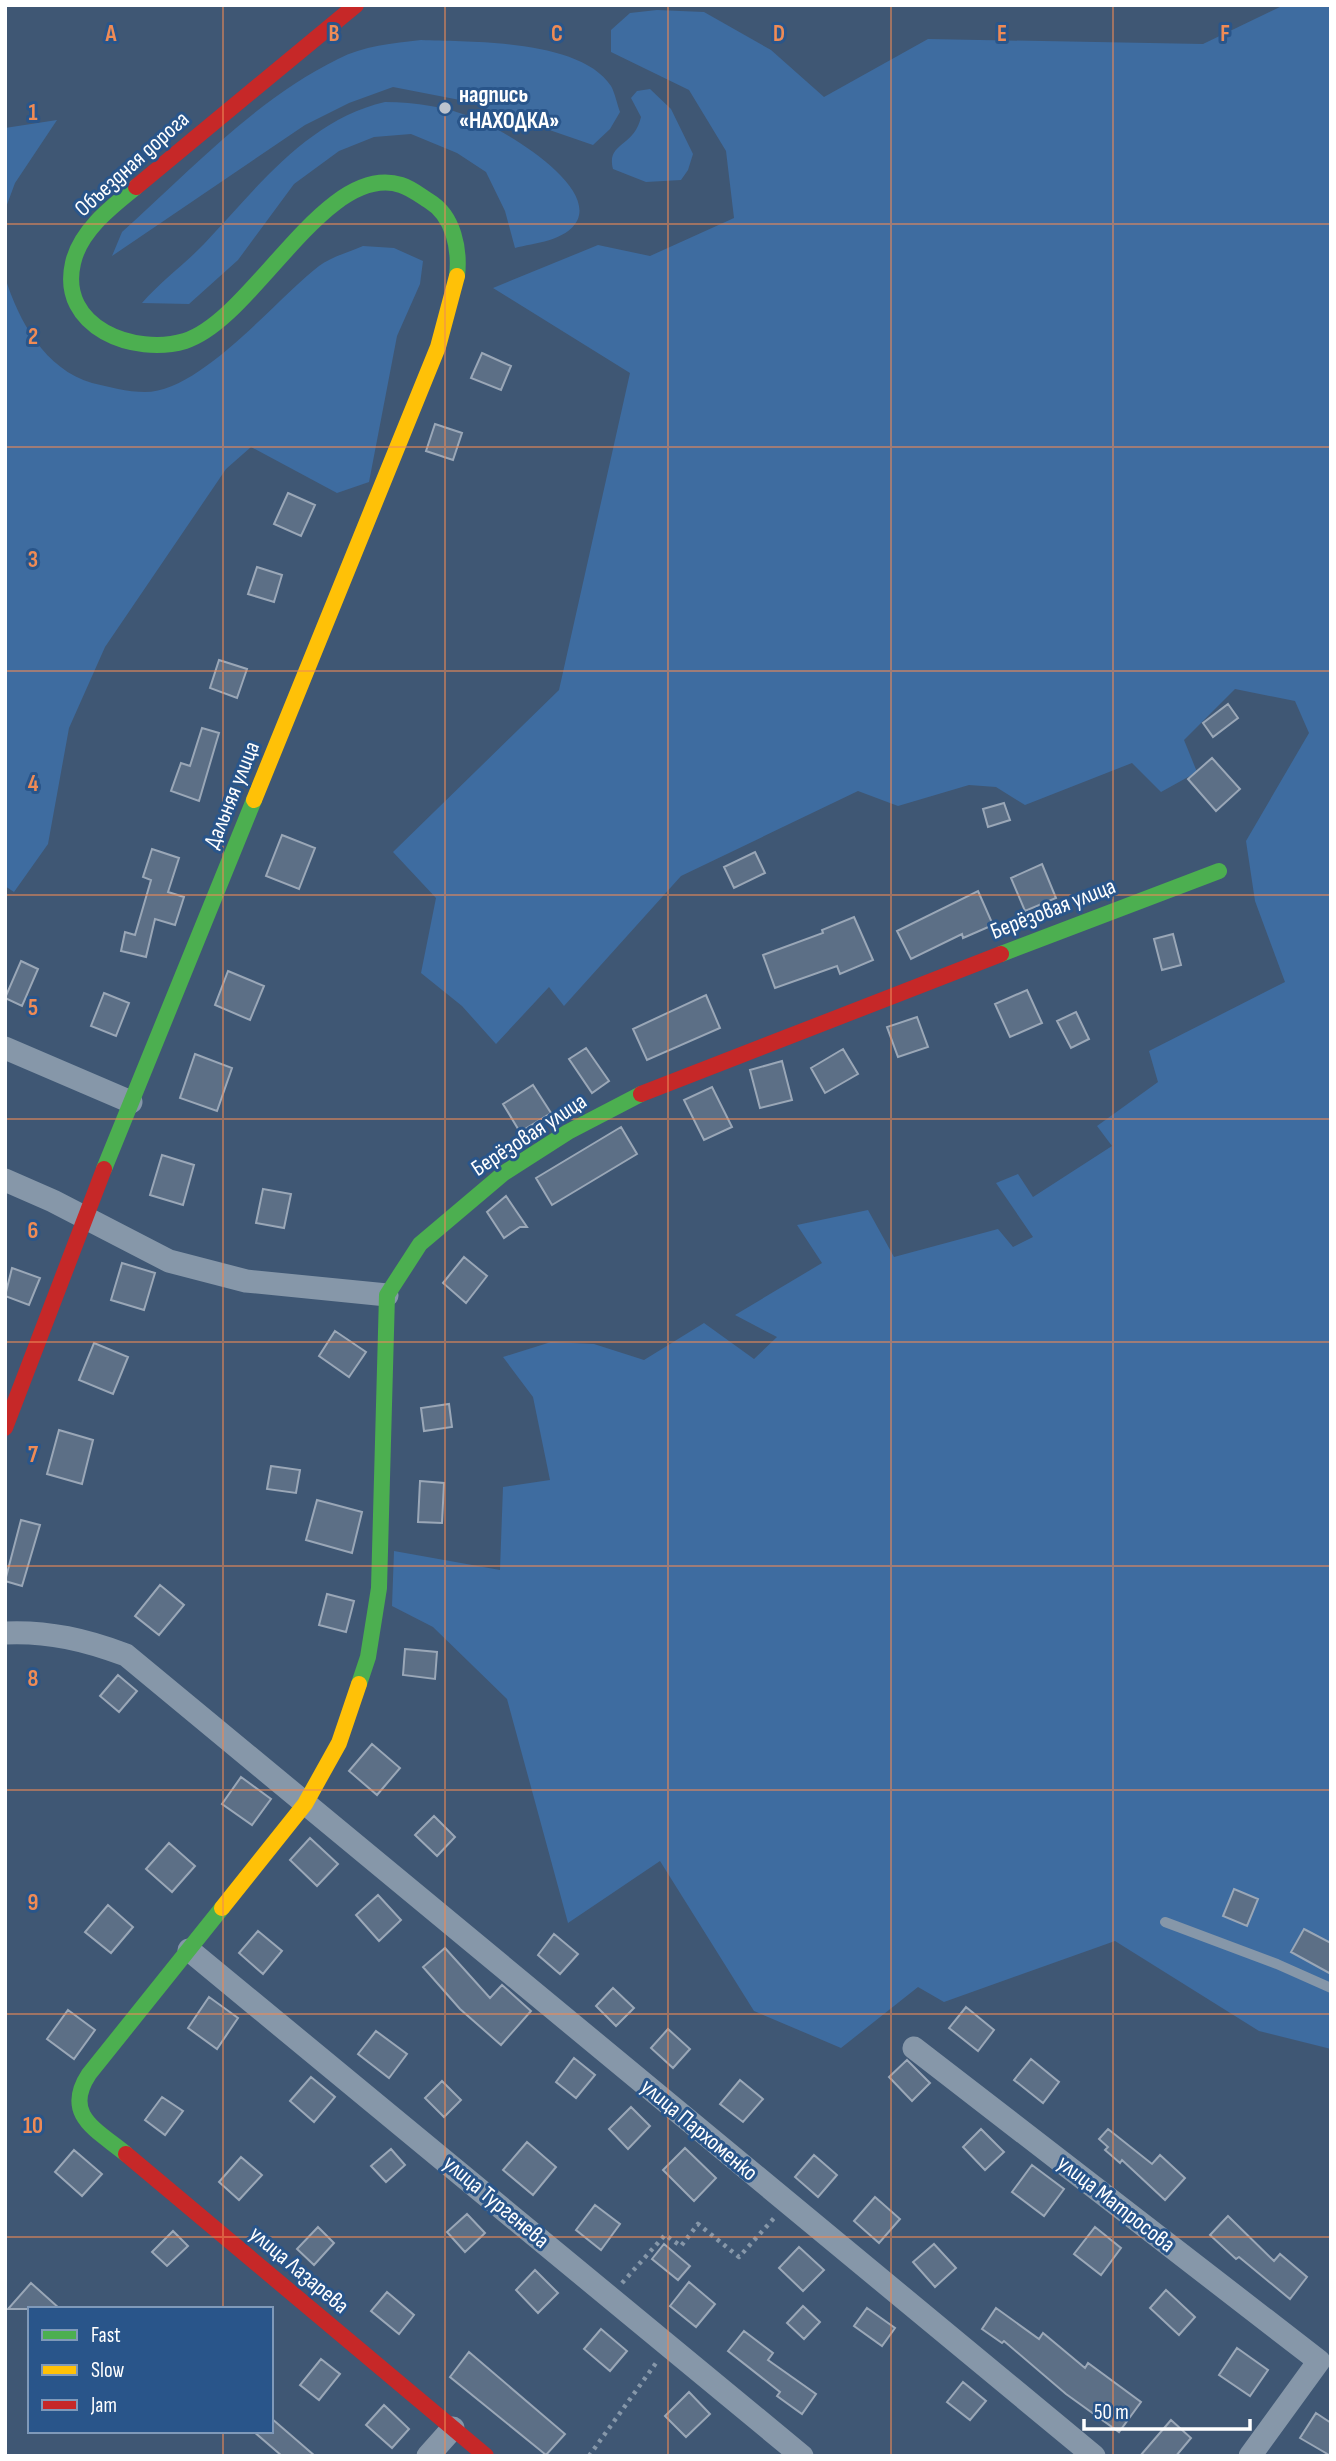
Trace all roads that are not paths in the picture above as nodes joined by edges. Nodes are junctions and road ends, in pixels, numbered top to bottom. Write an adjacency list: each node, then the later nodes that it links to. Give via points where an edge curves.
1 (356, 5): 2 (street, Объездная дорога, via 96,222 71,267 75,297 97,328 131,345 183,341 233,312 302,230 341,199 377,184)
2 (412, 188): 5 (street, Дальняя улица, via 440,209 458,244 455,289 438,347)
3 (1219, 871): 8 (street, Берёзовая улица, via 661,1084 568,1132 504,1173 420,1244)
4 (5, 1048): 5 (street)
5 (131, 1102): 7 (street, Дальняя улица)
6 (5, 1180): 7 (street)
7 (85, 1217): 8 (street, via 169,1261 246,1281); 9 (street, Дальняя улица)
8 (387, 1295): 12 (street, Берёзовая улица, via 379,1588 368,1657 339,1743)
9 (11, 1395): 10 (street, Дальняя улица)
10 (5, 1428)
11 (5, 1633): 12 (street, улица Пархоменко, via 80,1638 126,1655)
12 (305, 1804): 14 (street, Берёзовая улица); 22 (street, улица Пархоменко)
13 (1165, 1922): 15 (lane)
14 (189, 1950): 17 (street, Берёзовая улица, via 79,2088 76,2104); 21 (street, улица Тургенева)
15 (1331, 1988)
16 (914, 2048): 23 (street, улица Матросова, via 1319,2361)
17 (83, 2118): 18 (street, улица Лазарева)
18 (453, 2428): 19 (street); 20 (street, улица Лазарева)
19 (428, 2456)
20 (486, 2456)
21 (802, 2456)
22 (1094, 2456)
23 (1250, 2456)

